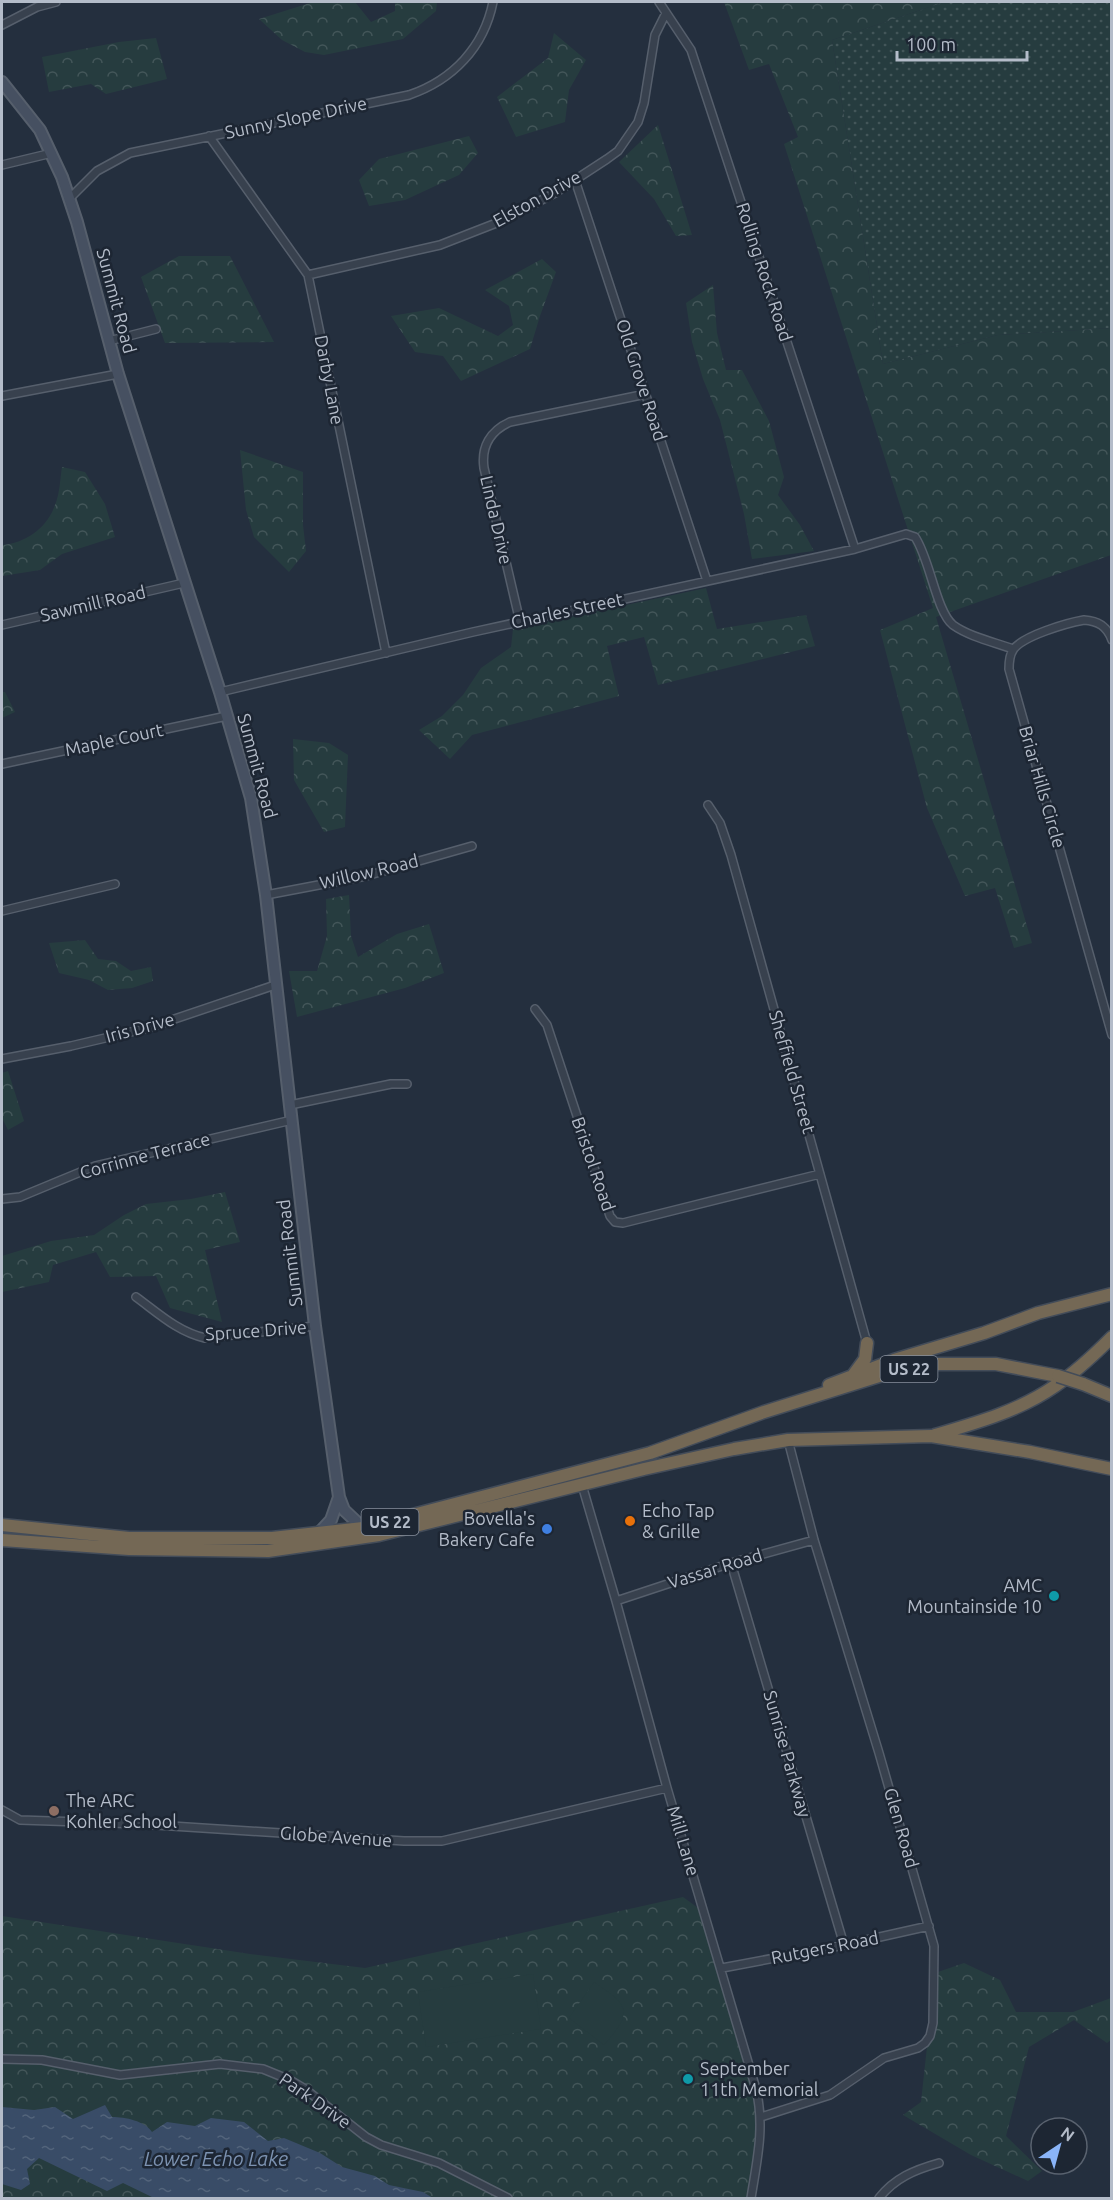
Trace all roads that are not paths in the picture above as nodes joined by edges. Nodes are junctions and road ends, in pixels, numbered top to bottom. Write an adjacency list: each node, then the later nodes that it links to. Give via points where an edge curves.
1 (56, 2): 5 (street)
2 (493, 2): 7 (street, Sunny Slope Drive, via 473,50 432,86 409,95)
3 (659, 2): 4 (street, Rolling Rock Road)
4 (666, 13): 10 (street, Elston Drive, via 655,35 638,122 618,151); 18 (street, Rolling Rock Road, via 692,50)
5 (2, 25)
6 (2, 82): 8 (main road, Summit Road, via 40,130)
7 (209, 136): 11 (street, Sunny Slope Drive, via 119,158 87,179); 12 (street, Darby Lane)
8 (52, 153): 9 (street); 11 (main road, Summit Road)
9 (2, 165)
10 (576, 180): 12 (street, Elston Drive, via 499,222 440,245); 16 (street, Old Grove Road)
11 (69, 199): 14 (main road, Summit Road)
12 (308, 275): 25 (street, Darby Lane)
13 (156, 328): 14 (street)
14 (109, 341): 15 (main road, Summit Road)
15 (118, 374): 17 (street); 20 (main road, Summit Road)
16 (646, 394): 19 (street, Old Grove Road); 21 (street, Linda Drive, via 510,423 496,431 486,444 484,468)
17 (2, 396)
18 (855, 549): 19 (street, Charles Street); 24 (street, Charles Street, via 906,534 915,537 951,623 962,631)
19 (707, 581): 21 (street, Charles Street)
20 (184, 583): 22 (street, Sawmill Road); 26 (main road, Summit Road)
21 (520, 622): 25 (street, Charles Street)
22 (2, 626)
23 (1112, 640): 24 (street, via 1102,625 1084,620 1028,638)
24 (1013, 649): 36 (street, Briar Hills Circle, via 1009,669)
25 (386, 653): 26 (street, Charles Street)
26 (220, 692): 27 (main road, Summit Road)
27 (226, 716): 28 (street, Maple Court); 32 (main road, Summit Road, via 251,798)
28 (2, 764)
29 (708, 805): 41 (street, Sheffield Street, via 720,823 731,855)
30 (472, 846): 32 (street, Willow Road, via 366,876)
31 (115, 885): 33 (street)
32 (266, 895): 34 (main road, Summit Road)
33 (2, 911)
34 (275, 985): 37 (street, Iris Drive, via 148,1028); 39 (main road, Summit Road)
35 (535, 1010): 41 (street, Bristol Road, via 547,1024 615,1222)
36 (1112, 1035)
37 (2, 1059)
38 (407, 1084): 39 (street)
39 (290, 1105): 40 (main road, Summit Road)
40 (292, 1120): 42 (street, Corrinne Terrace, via 95,1166 20,1197); 45 (main road, Summit Road)
41 (820, 1174): 47 (street, Sheffield Street)
42 (2, 1199)
43 (1112, 1294): 48 (highway, via 1038,1313)
44 (136, 1297): 45 (street, Spruce Drive, via 178,1328 205,1338)
45 (315, 1326): 56 (main road, Summit Road)
46 (1112, 1338): 52 (highway, via 1041,1395 984,1420)
47 (867, 1343): 48 (highway, via 880,1356); 49 (highway, via 865,1359)
48 (894, 1360): 49 (highway)
49 (854, 1374): 51 (highway)
50 (1112, 1396): 51 (highway, US 22, bridge, via 1058,1376 996,1364 935,1364 895,1371)
51 (764, 1412): 58 (highway, US 22, via 650,1453)
52 (931, 1436): 53 (highway, US 22); 54 (highway, US 22)
53 (788, 1440): 55 (highway, US 22); 61 (street, Glen Road)
54 (1112, 1469)
55 (582, 1485): 60 (highway, US 22, via 379,1535 268,1551 129,1549); 63 (street, Mill Lane)
56 (339, 1497): 58 (main road, Summit Road, via 344,1510); 59 (main road, via 331,1520)
57 (2, 1525): 59 (highway, US 22, via 129,1538 272,1538)
58 (363, 1528): 59 (highway, US 22)
59 (319, 1533)
60 (2, 1540)
61 (814, 1540): 62 (street, Vassar Road); 66 (street, Glen Road)
62 (731, 1563): 63 (street, Vassar Road); 67 (street, Sunrise Parkway)
63 (616, 1601): 64 (street, Mill Lane)
64 (667, 1788): 65 (street, Globe Avenue, via 442,1841 20,1820); 68 (street, Mill Lane)
65 (2, 1810)
66 (929, 1926): 67 (street, Rutgers Road); 70 (street, Glen Road, via 934,1946 933,2023 925,2043 884,2058 830,2095)
67 (844, 1946): 68 (street, Rutgers Road)
68 (722, 1968): 70 (street, Mill Lane)
69 (2, 2059): 72 (street, Park Drive, via 42,2060 120,2074 220,2064 263,2069 305,2089 381,2145 439,2163)
70 (761, 2117): 73 (street, Mill Lane)
71 (939, 2163): 74 (street, via 902,2176)
72 (508, 2199)
73 (751, 2199)
74 (879, 2199)

